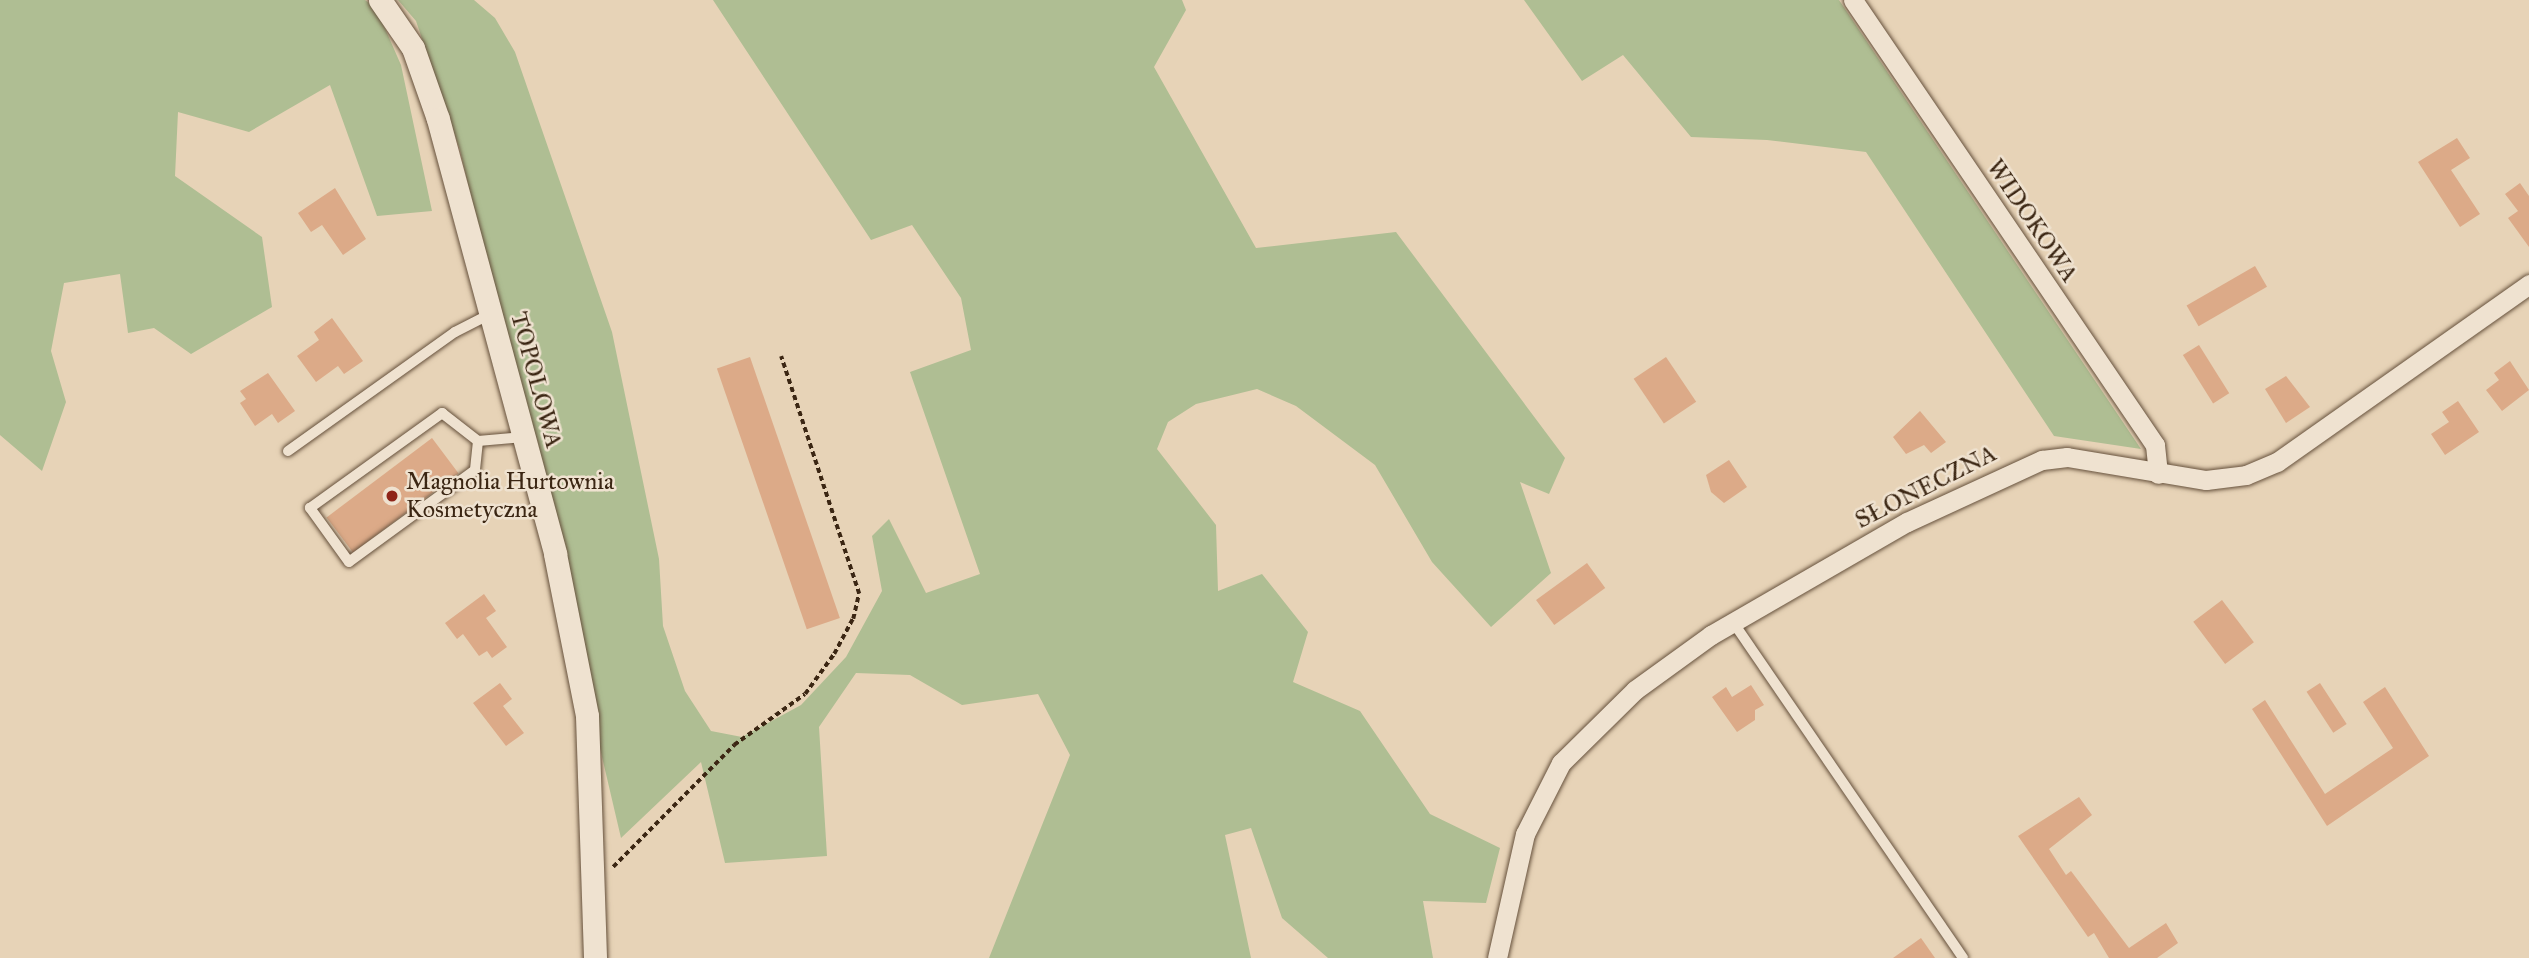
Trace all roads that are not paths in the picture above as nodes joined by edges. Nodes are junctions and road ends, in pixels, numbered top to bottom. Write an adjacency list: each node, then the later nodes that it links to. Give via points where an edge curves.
1 (380, 0): 4 (street, TOPOLOWA, via 401,26 423,73)
2 (1853, 0): 8 (street, WIDOKOWA, via 2155,445)
3 (2529, 284): 8 (street, SŁONECZNA, via 2277,462 2226,479)
4 (491, 314): 5 (street, TOPOLOWA); 7 (lane, via 455,332)
5 (524, 437): 6 (lane); 10 (street, TOPOLOWA, via 582,683 595,872)
6 (478, 440): 6 (lane, via 442,413 310,508 349,562 475,470)
7 (288, 451)
8 (2158, 474): 9 (street, SŁONECZNA, via 2067,457 2021,467 1906,522)
9 (1733, 622): 11 (street, SŁONECZNA, via 1635,690 1561,763 1525,834); 12 (lane)
10 (595, 958)
11 (1497, 958)
12 (1963, 958)

